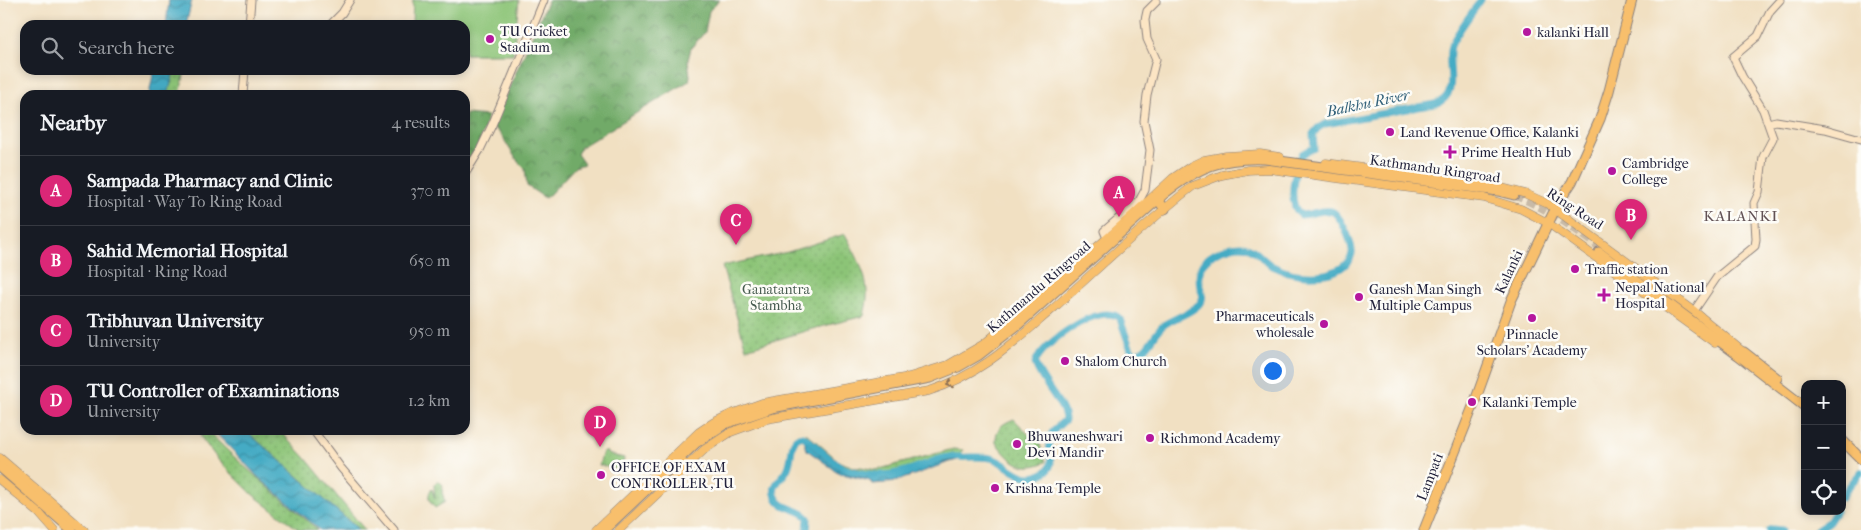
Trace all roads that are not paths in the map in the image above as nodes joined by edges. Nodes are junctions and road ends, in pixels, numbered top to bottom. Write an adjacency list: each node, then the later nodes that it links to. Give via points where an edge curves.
1 (250, 0): 7 (street)
2 (350, 0): 8 (street)
3 (544, 0): 14 (street, via 492,125)
4 (1156, 0): 20 (street, via 1146,11 1145,20 1147,39 1156,59 1144,122 1150,150 1145,190 1139,201 1104,231)
5 (1631, 0): 18 (highway, Kalanki, via 1623,16 1598,107)
6 (1780, 0): 11 (street, via 1770,11 1758,36 1733,57)
7 (249, 20)
8 (335, 20)
9 (245, 75): 10 (street)
10 (243, 90)
11 (1768, 123): 12 (street, via 1776,121 1825,129); 22 (street, via 1773,138 1763,157 1759,192 1754,203 1755,246 1717,278)
12 (1861, 139)
13 (1280, 164): 15 (highway, Kathmandu Ringroad); 17 (highway, Kathmandu Ringroad, via 1250,159 1215,164 1188,176); 20 (main road, via 1260,154 1204,160 1173,178)
14 (470, 166)
15 (1321, 170): 16 (highway, Kathmandu Ringroad, via 1498,191); 18 (main road, Ring Road, via 1331,164 1491,185 1526,194); 19 (main road, via 1499,201)
16 (1513, 197)
17 (1161, 204): 20 (highway, Kathmandu Ringroad); 31 (highway, Kathmandu Ringroad, one-way to 31, via 1010,338 966,368 907,388 752,417 715,434)
18 (1556, 208): 19 (highway, Kalanki); 22 (main road, Ring Road)
19 (1548, 223): 23 (main road, via 1714,343); 26 (highway, Kalanki, via 1511,300)
20 (1108, 241): 31 (highway, Kathmandu Ringroad, via 998,342 958,368 914,382 756,412 710,432); 40 (main road, via 984,344 948,365 909,377 762,403 714,422 686,443)
21 (1600, 250): 23 (highway)
22 (1694, 311): 23 (main road, Ring Road)
23 (1740, 353): 24 (highway); 25 (highway)
24 (1801, 397)
25 (1801, 404)
26 (1461, 433): 44 (highway, Lampati)
27 (317, 435): 39 (street)
28 (1846, 444): 30 (highway)
29 (0, 458): 38 (main road)
30 (1861, 459)
31 (683, 462): 41 (highway, Kathmandu Ringroad); 42 (highway, Kathmandu Ringroad); 43 (main road)
32 (0, 467): 37 (highway)
33 (0, 472): 36 (highway)
34 (0, 480): 35 (main road)
35 (54, 530)
36 (65, 530)
37 (72, 530)
38 (84, 530)
39 (394, 530)
40 (596, 530)
41 (604, 530)
42 (610, 530)
43 (619, 530)
44 (1424, 530)

